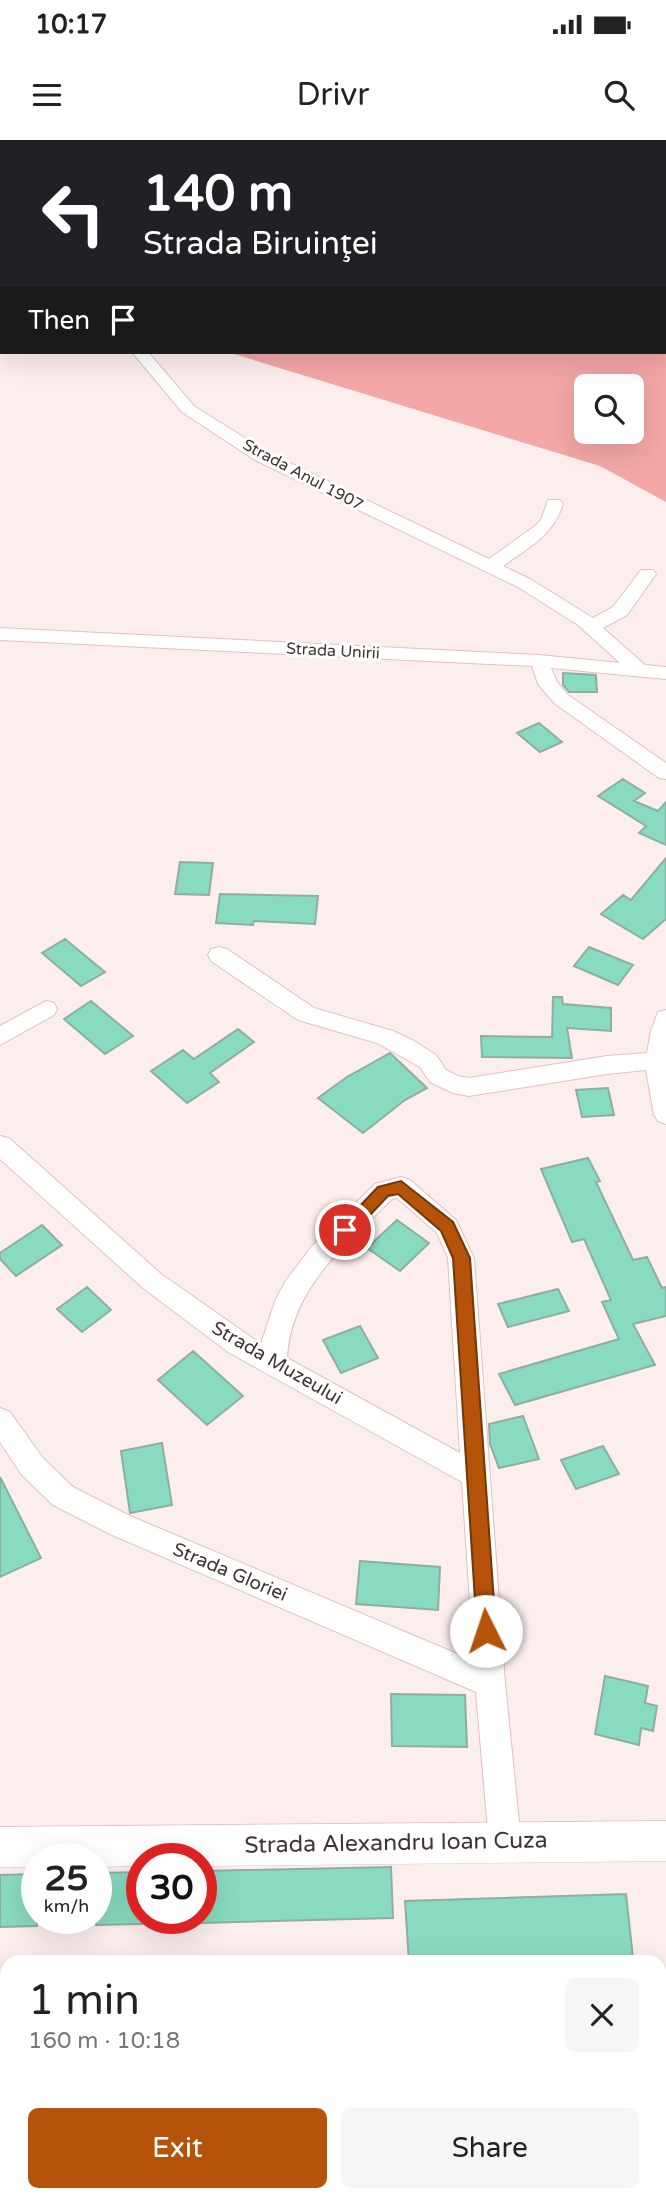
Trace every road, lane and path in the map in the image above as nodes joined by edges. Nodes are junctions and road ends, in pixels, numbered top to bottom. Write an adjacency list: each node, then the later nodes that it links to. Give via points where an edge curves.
1 (142, 354): 3 (street, Strada Anul 1907, via 188,409 261,456)
2 (554, 504): 3 (street, via 550,521 541,530)
3 (489, 567): 5 (street, Strada Anul 1907, via 559,604)
4 (647, 573): 5 (street, via 620,611)
5 (591, 627): 8 (street, Strada Anul 1907)
6 (0, 634): 7 (street, Strada Unirii)
7 (539, 661): 8 (street, Strada Unirii); 10 (street, via 548,684 561,699)
8 (638, 669): 9 (street, Strada Unirii)
9 (666, 673)
10 (666, 773)
11 (219, 955): 15 (street, via 306,1014 406,1047 453,1084 469,1087)
12 (46, 1009): 14 (street)
13 (666, 1018): 15 (street)
14 (0, 1037)
15 (656, 1061): 16 (street)
16 (666, 1115)
17 (0, 1145): 18 (street, Strada Muzeului, via 152,1281 237,1344)
18 (273, 1362): 20 (street, Strada Muzeului); 20 (street, via 287,1301 307,1269 383,1191 401,1187 447,1227 461,1258)
19 (0, 1420): 21 (street, Strada Gloriei, via 32,1466 63,1496)
20 (476, 1475): 21 (street)
21 (490, 1683): 23 (street)
22 (666, 1841): 23 (main road, Strada Alexandru Ioan Cuza)
23 (505, 1842): 24 (main road, Strada Alexandru Ioan Cuza)
24 (0, 1847)

